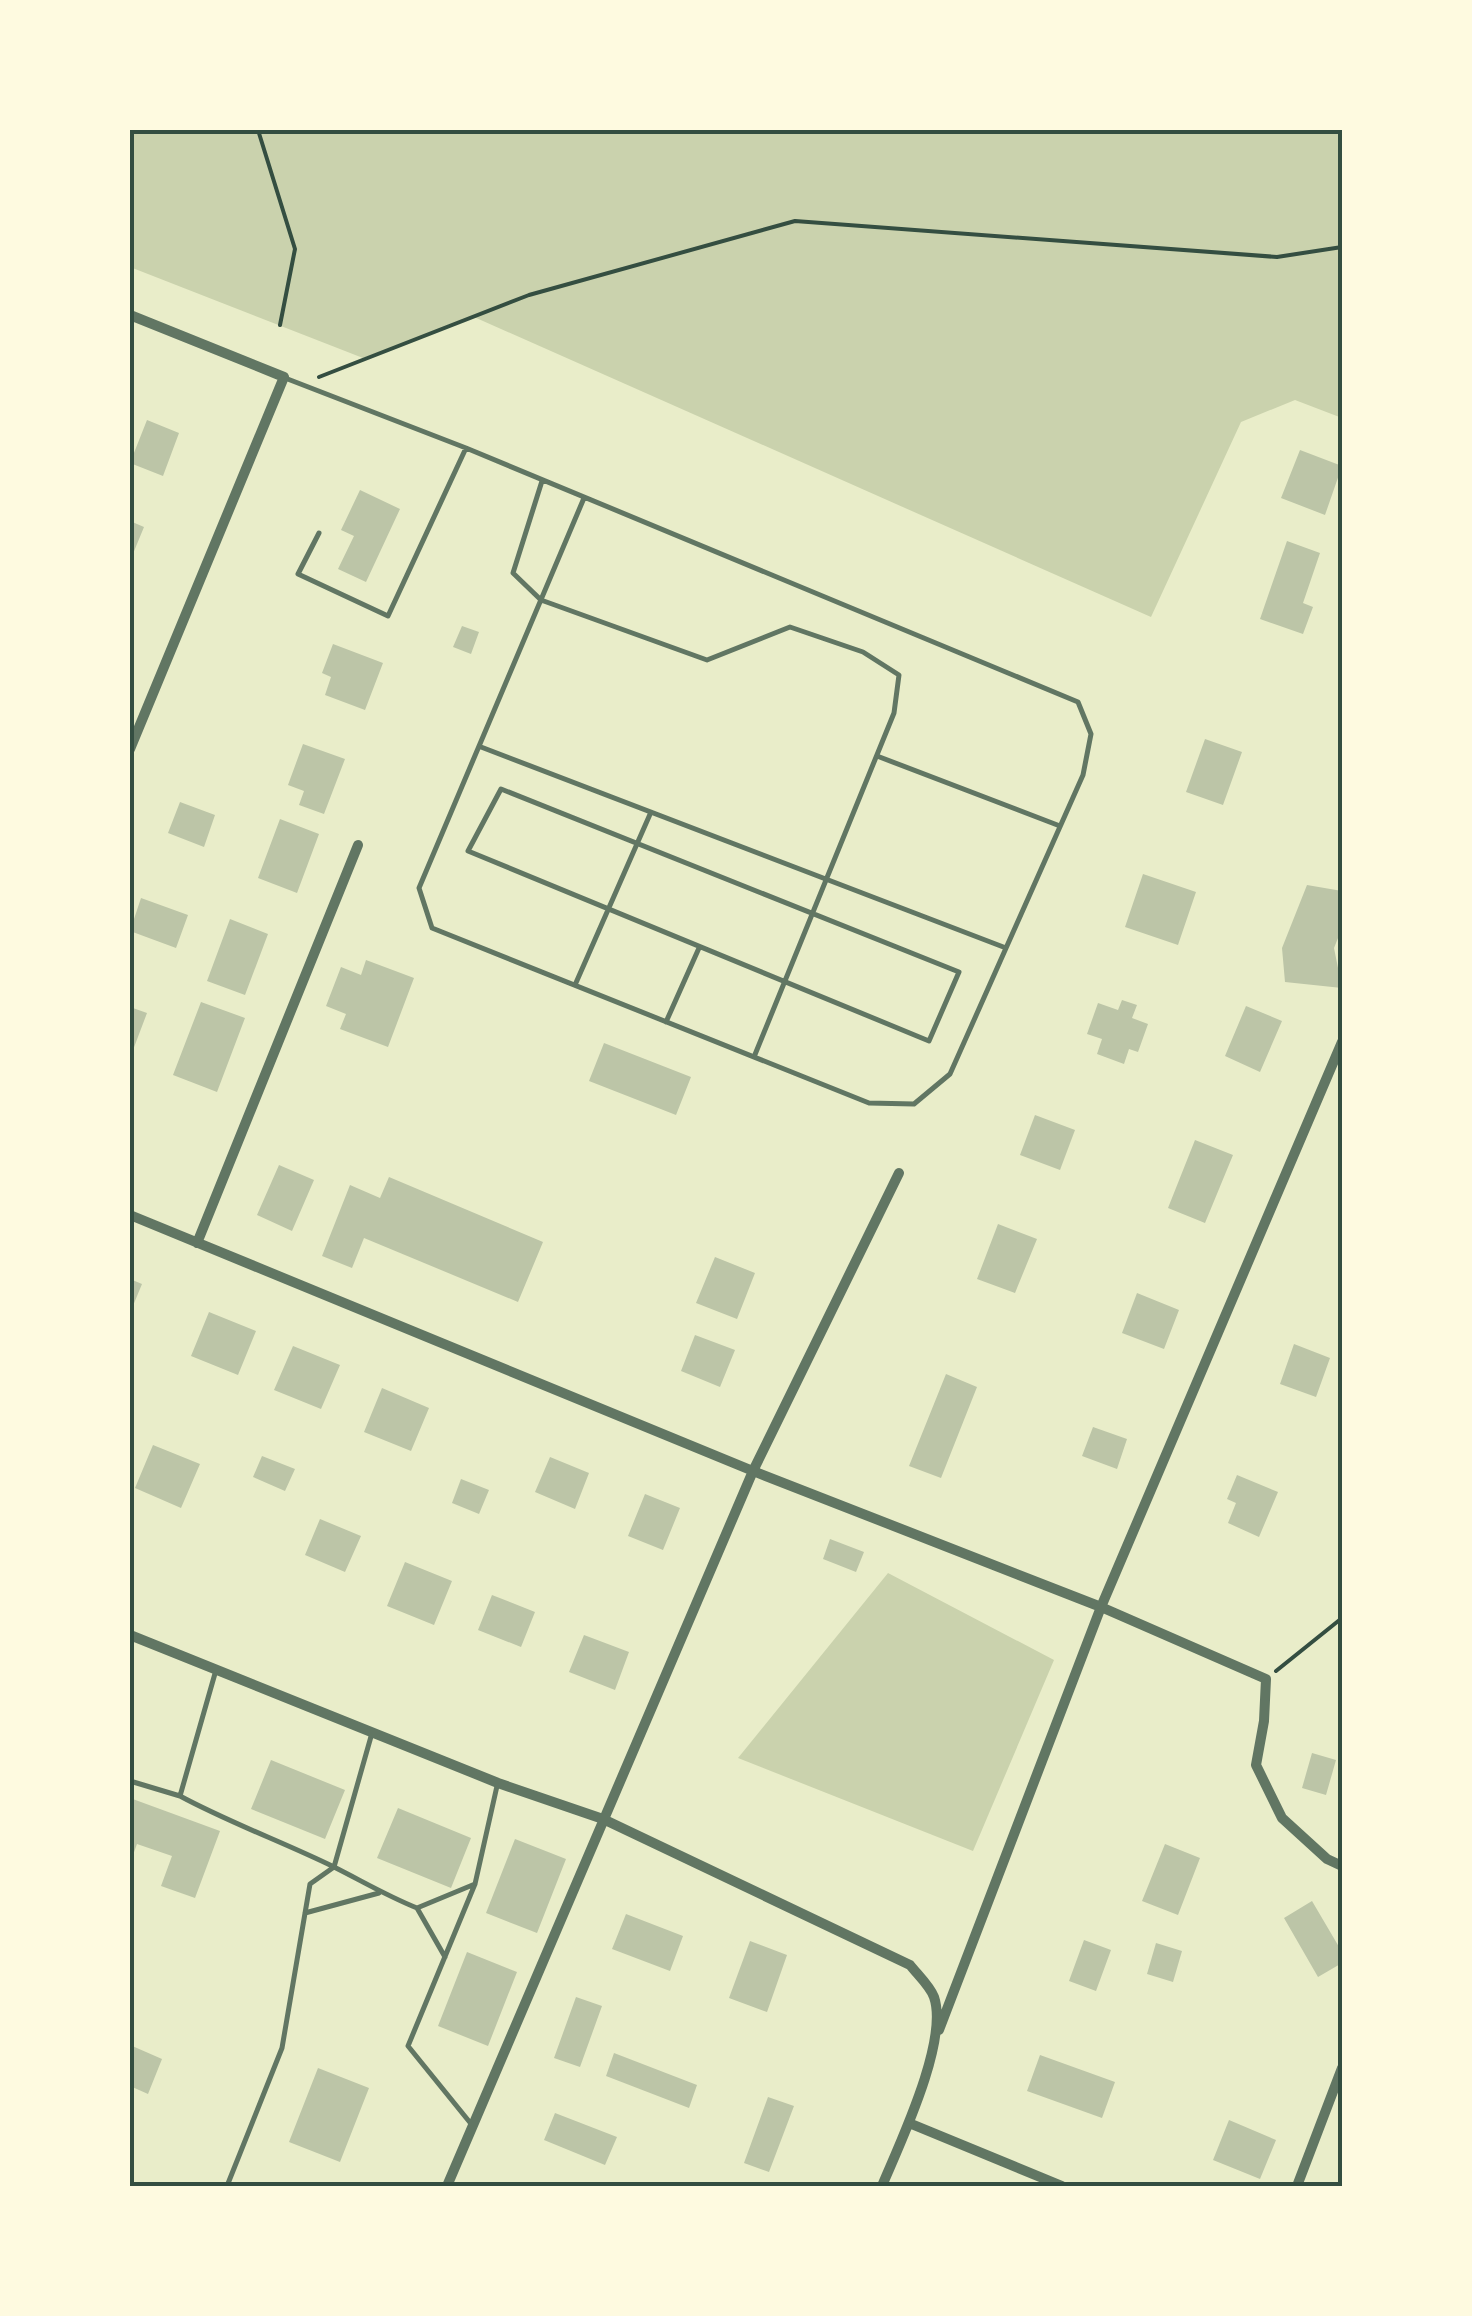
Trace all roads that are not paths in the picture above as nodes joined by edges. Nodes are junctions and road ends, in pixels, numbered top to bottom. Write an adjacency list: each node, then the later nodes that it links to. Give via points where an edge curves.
1 (130, 315): 2 (street)
2 (284, 378): 3 (lane); 9 (street)
3 (466, 448): 4 (lane); 6 (lane, via 388,616 298,574)
4 (542, 481): 5 (lane); 7 (lane, via 513,573)
5 (584, 498): 7 (lane); 12 (lane, via 1078,702 1091,734)
6 (319, 533)
7 (541, 600): 8 (lane); 10 (lane, via 706,660 790,627 863,652 899,675 894,712)
8 (480, 746): 11 (lane); 21 (lane, via 420,888 432,928)
9 (130, 749)
10 (876, 756): 12 (lane); 15 (lane)
11 (652, 812): 13 (lane); 15 (lane)
12 (1060, 826): 19 (lane)
13 (638, 842): 16 (lane); 16 (lane, via 501,789 468,851); 17 (lane)
14 (358, 845): 27 (street)
15 (827, 879): 17 (lane); 19 (lane)
16 (608, 910): 18 (lane); 21 (lane)
17 (813, 913): 20 (lane); 20 (lane, via 959,972 928,1041)
18 (698, 948): 20 (lane); 22 (lane)
19 (1006, 948): 24 (lane, via 950,1074 914,1104 869,1103)
20 (784, 984): 24 (lane)
21 (575, 986): 22 (lane)
22 (666, 1022): 24 (lane)
23 (1342, 1042): 29 (street)
24 (754, 1057)
25 (899, 1172): 28 (street)
26 (130, 1216): 27 (street)
27 (197, 1243): 28 (street)
28 (753, 1471): 29 (street); 36 (street)
29 (1101, 1607): 37 (street, via 1266,1679 1256,1765 1282,1818); 44 (street)
30 (130, 1635): 31 (street)
31 (216, 1670): 32 (street); 35 (lane)
32 (372, 1732): 34 (street); 38 (lane)
33 (130, 1781): 35 (lane)
34 (498, 1783): 36 (street); 39 (lane)
35 (180, 1796): 38 (lane)
36 (603, 1818): 44 (street, via 910,1965 934,1996); 47 (street)
37 (1342, 1866)
38 (334, 1867): 40 (lane); 42 (lane, via 310,1884)
39 (475, 1884): 41 (lane); 43 (lane)
40 (378, 1893): 41 (lane); 42 (lane)
41 (417, 1908): 43 (lane)
42 (305, 1913): 48 (lane, via 282,2048)
43 (445, 1958): 47 (lane, via 408,2046)
44 (937, 2036): 46 (street)
45 (1342, 2068): 52 (street)
46 (908, 2123): 50 (street); 51 (street)
47 (472, 2124): 49 (street)
48 (227, 2186)
49 (446, 2186)
50 (882, 2186)
51 (1062, 2186)
52 (1297, 2186)

